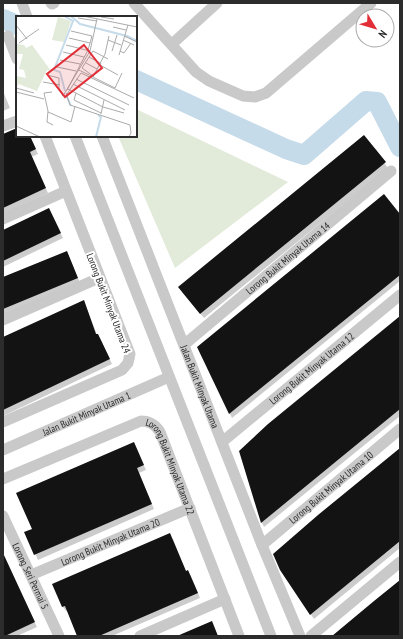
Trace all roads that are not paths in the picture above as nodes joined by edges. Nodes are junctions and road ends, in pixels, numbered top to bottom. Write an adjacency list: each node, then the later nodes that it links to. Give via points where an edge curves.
1 (22, 3): 5 (street)
2 (134, 3): 7 (street)
3 (217, 3): 7 (street)
4 (371, 3): 7 (street, via 266,93 255,97 243,96 209,81 196,72)
5 (28, 16)
6 (9, 37): 8 (street)
7 (172, 44)
8 (16, 56)
9 (16, 120): 10 (street)
10 (3, 126)
11 (45, 137): 15 (street, Lorong Bukit Minyak Utama 24)
12 (75, 137): 21 (street)
13 (102, 137): 20 (street, Jalan Bukit Minyak Utama)
14 (391, 171): 20 (street, Lorong Bukit Minyak Utama 14)
15 (66, 192): 16 (street); 17 (street, Lorong Bukit Minyak Utama 24)
16 (3, 219)
17 (100, 278): 19 (street); 22 (street, Lorong Bukit Minyak Utama 24, via 130,354 128,363 122,370)
18 (400, 294): 24 (street, Lorong Bukit Minyak Utama 12)
19 (3, 320)
20 (185, 344): 24 (street, Jalan Bukit Minyak Utama)
21 (170, 377): 25 (street, Jalan Bukit Minyak Utama 1); 36 (street)
22 (3, 422)
23 (400, 429): 29 (street, Lorong Bukit Minyak Utama 10)
24 (222, 442): 29 (street, Jalan Bukit Minyak Utama)
25 (3, 450)
26 (3, 479): 27 (street, Lorong Bukit Minyak Utama 22, via 140,421 146,421 157,427 160,432)
27 (190, 508): 31 (street, Lorong Bukit Minyak Utama 20); 32 (street, Lorong Bukit Minyak Utama 22)
28 (3, 516): 31 (street, Lorong Seri Permai 5)
29 (262, 545): 37 (street, Jalan Bukit Minyak Utama)
30 (400, 562): 38 (street)
31 (31, 575): 33 (street, Lorong Seri Permai 5)
32 (225, 599): 34 (street); 35 (street, Lorong Bukit Minyak Utama 22)
33 (59, 636)
34 (140, 636)
35 (239, 636)
36 (271, 636)
37 (300, 636)
38 (311, 636)

